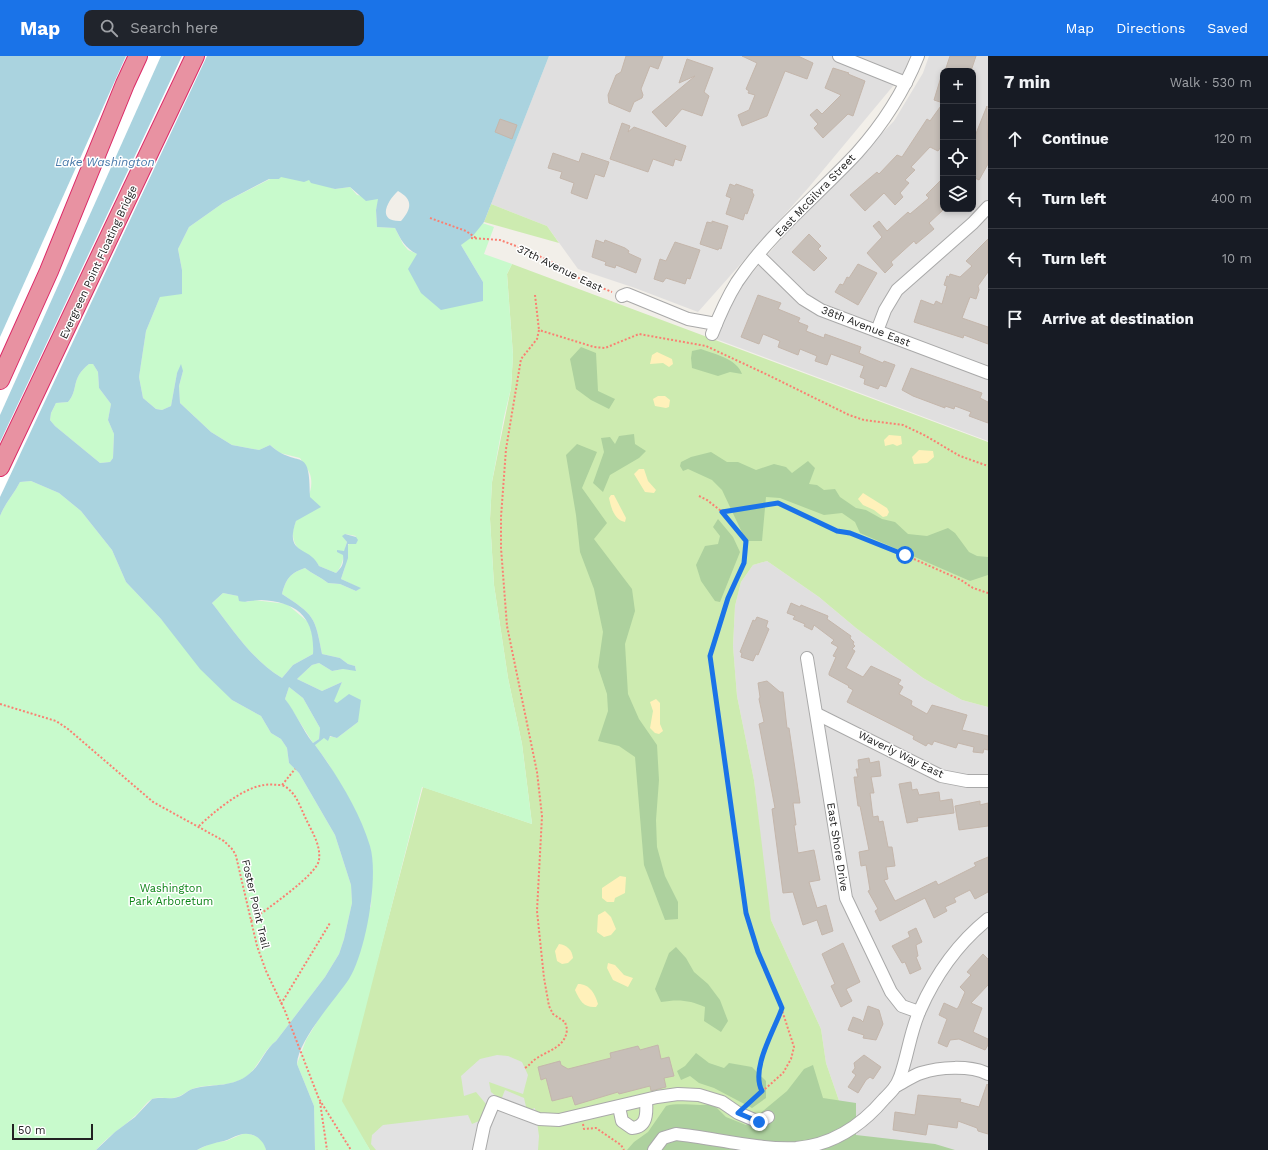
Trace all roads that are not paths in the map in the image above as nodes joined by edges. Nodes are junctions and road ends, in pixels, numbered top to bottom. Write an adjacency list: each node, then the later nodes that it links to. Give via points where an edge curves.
1 (138, 56): 11 (highway, via 49,271)
2 (195, 56): 12 (highway, Evergreen Point Floating Bridge)
3 (840, 56): 5 (street)
4 (918, 56): 5 (street, East McGilvra Street)
5 (906, 83): 7 (street, East McGilvra Street, via 857,153 788,221)
6 (988, 207): 9 (street, via 897,290 885,310)
7 (759, 256): 8 (street, East McGilvra Street, via 734,287 714,329 627,294); 9 (street, 38th Avenue East, via 803,299 821,310)
8 (622, 296)
9 (877, 331): 10 (street, 38th Avenue East)
10 (988, 373)
11 (0, 380)
12 (0, 467)
13 (807, 658): 14 (street, East Shore Drive)
14 (817, 714): 15 (street, Waverly Way East, via 941,776 967,782); 17 (street, East Shore Drive, via 846,898 891,992 902,1006)
15 (988, 781)
16 (988, 919): 17 (street, via 956,950 936,977)
17 (919, 1012): 19 (street)
18 (988, 1074): 19 (street, via 967,1069 945,1069 921,1073)
19 (896, 1086): 24 (street, via 862,1122 840,1136 813,1145 782,1148 676,1134 662,1138)
20 (646, 1101): 21 (street); 21 (street, via 646,1117 643,1124 638,1127 632,1128 622,1121); 22 (street, via 678,1094 698,1095 722,1102 738,1113 759,1122)
21 (619, 1107): 23 (street, via 559,1120 539,1119 494,1102)
22 (768, 1117)
23 (478, 1150)
24 (654, 1150)

